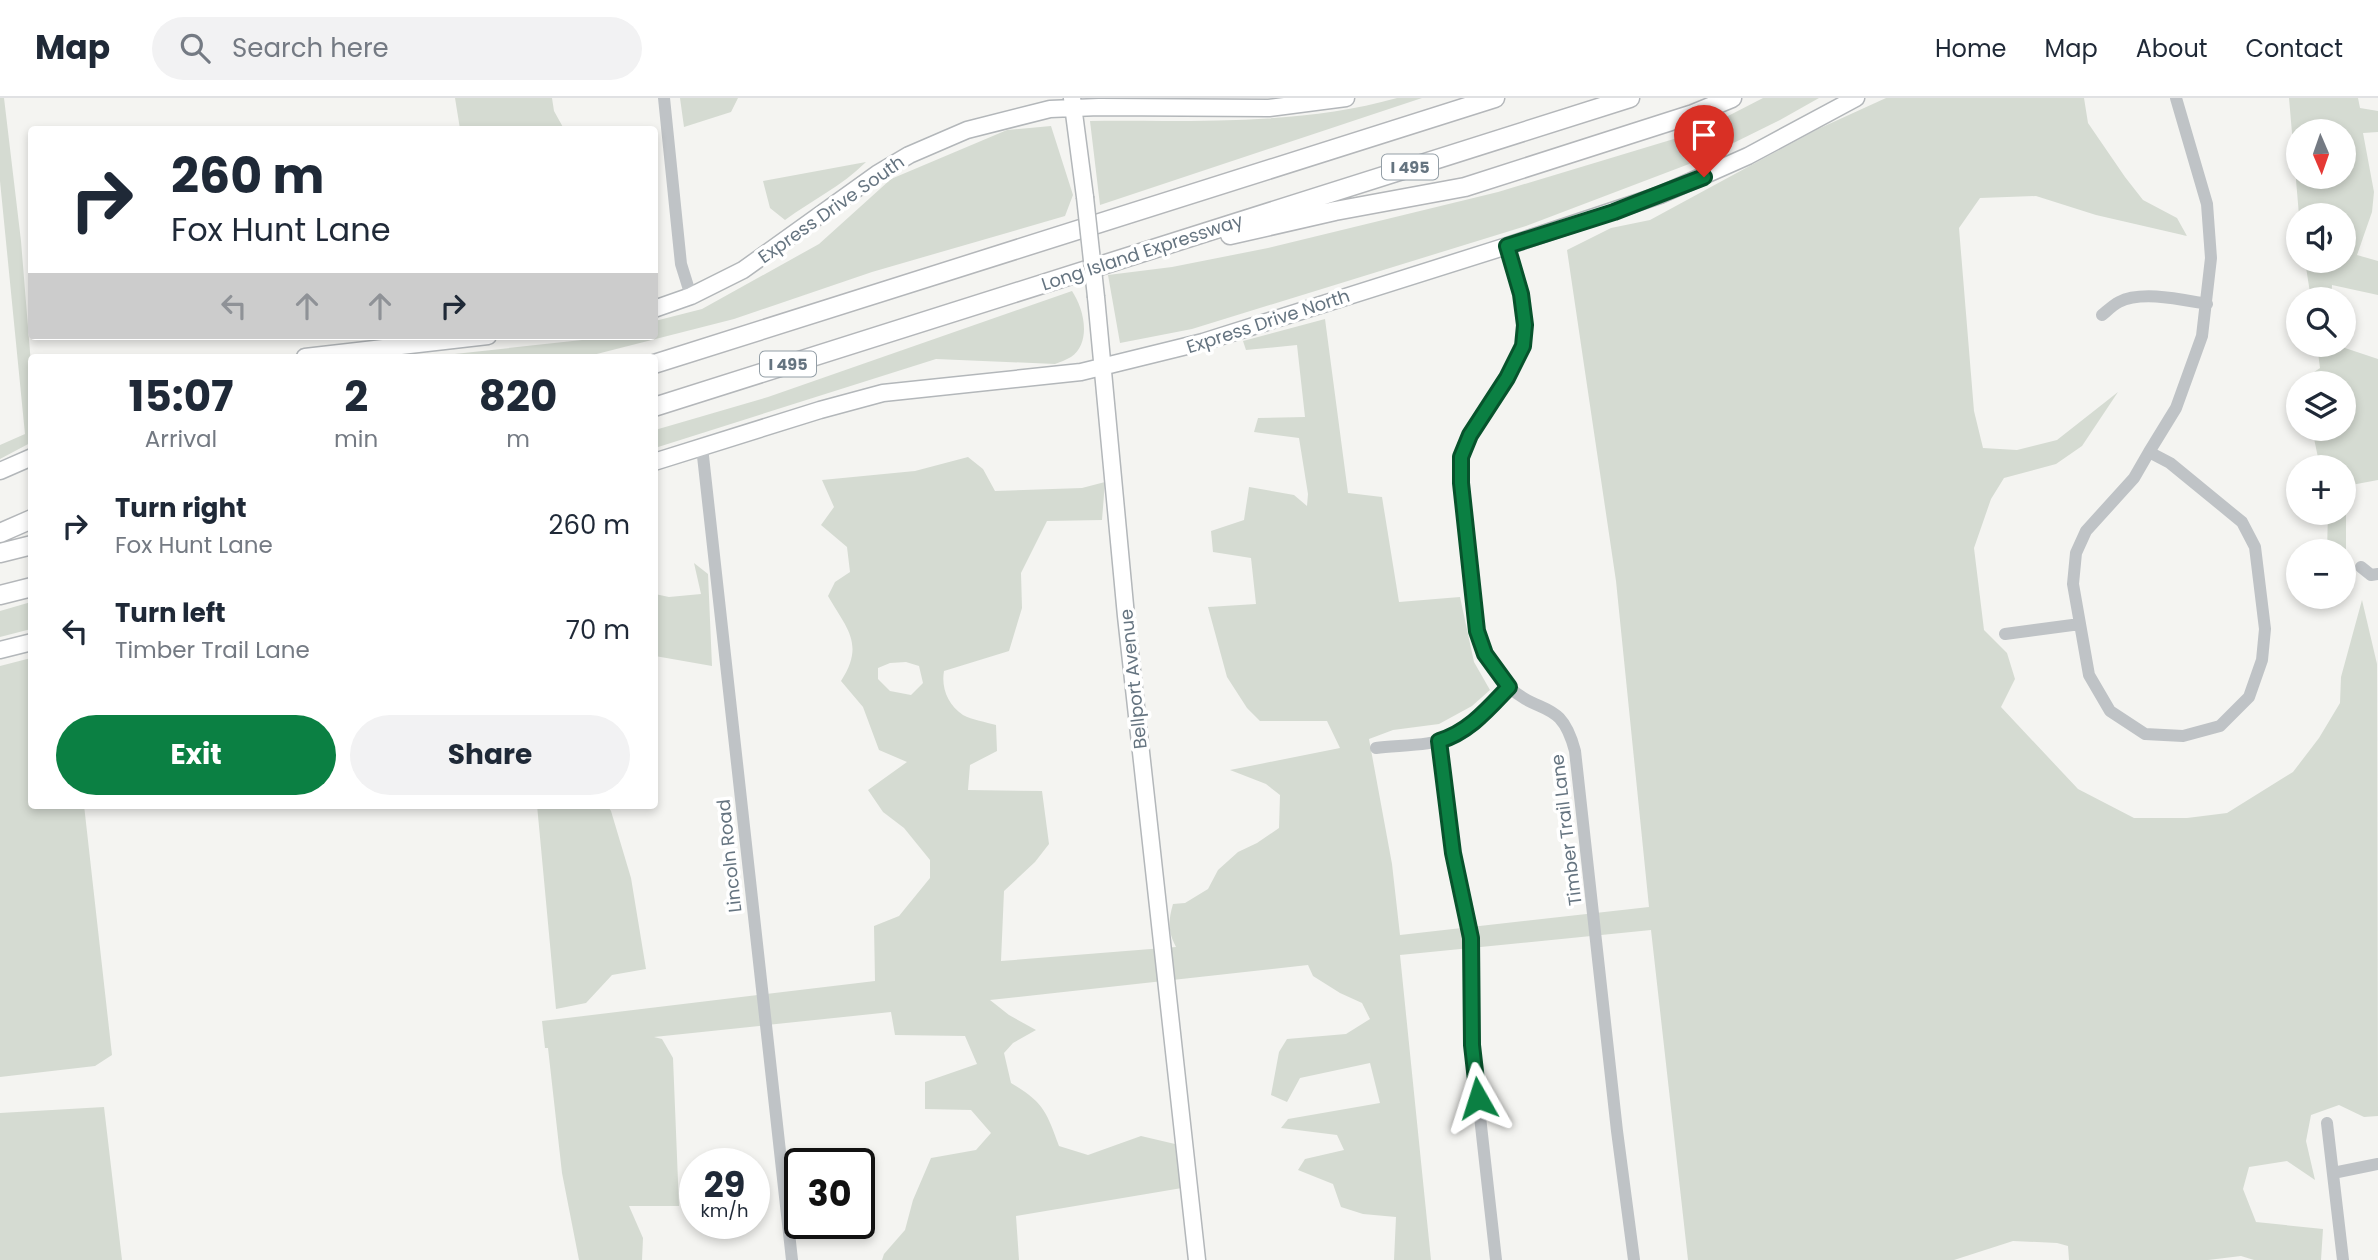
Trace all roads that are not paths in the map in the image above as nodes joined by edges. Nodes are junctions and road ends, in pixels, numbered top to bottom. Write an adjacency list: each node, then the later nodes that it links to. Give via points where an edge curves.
1 (664, 98): 11 (street, via 681,264)
2 (1346, 98): 8 (main road, Express Drive South, via 1269,108)
3 (1495, 98): 17 (highway, I 495)
4 (1630, 98): 9 (highway, Long Island Expressway / I 495)
5 (1732, 98): 9 (highway, via 1465,187 1229,236)
6 (1856, 98): 10 (main road, Express Drive North, via 1704,177)
7 (2176, 98): 12 (street, via 2207,204 2211,258)
8 (1073, 103): 11 (main road, Express Drive South, via 987,124 909,155 860,185 759,260); 18 (main road, Bellport Avenue, bridge)
9 (1191, 237): 19 (highway, Long Island Expressway / I 495)
10 (1507, 246): 18 (main road, Express Drive North, via 1203,342); 37 (street, Timber Trail Lane, via 1521,294 1523,346 1470,435 1461,457 1461,483 1477,631 1485,654)
11 (691, 296): 13 (main road, Express Drive South)
12 (2207, 304): 14 (street, via 2146,296 2121,301); 21 (street, via 2202,336 2176,408)
13 (658, 308)
14 (2102, 316)
15 (453, 340): 16 (main road)
16 (331, 354)
17 (658, 363)
18 (1103, 367): 20 (main road, Express Drive North, via 883,393); 44 (main road, Bellport Avenue)
19 (658, 406)
20 (702, 447): 23 (main road, Express Drive North); 43 (street, Lincoln Road)
21 (2149, 452): 33 (street, via 2134,478 2086,531 2076,553 2073,584); 33 (street, via 2170,463 2242,522 2255,547 2265,629 2262,660 2249,697 2220,726 2183,736 2145,734 2110,711 2090,675)
22 (28, 459): 24 (main road)
23 (658, 461)
24 (0, 471)
25 (28, 521): 26 (highway)
26 (0, 533)
27 (28, 546): 28 (highway)
28 (0, 553)
29 (2361, 567): 30 (street, via 2371,575)
30 (2378, 574)
31 (28, 588): 32 (highway)
32 (0, 595)
33 (2080, 624): 34 (street)
34 (2005, 634)
35 (28, 643): 36 (main road)
36 (0, 650)
37 (1509, 687): 38 (street, via 1476,721); 46 (street, Timber Trail Lane, via 1562,719 1575,751)
38 (1439, 741): 39 (street); 45 (street, via 1453,853 1471,938 1472,1045)
39 (1376, 748)
40 (2327, 1123): 42 (street)
41 (2378, 1164): 42 (street)
42 (2333, 1173): 47 (street)
43 (792, 1260)
44 (1197, 1260)
45 (1496, 1260)
46 (1634, 1260)
47 (2343, 1260)

